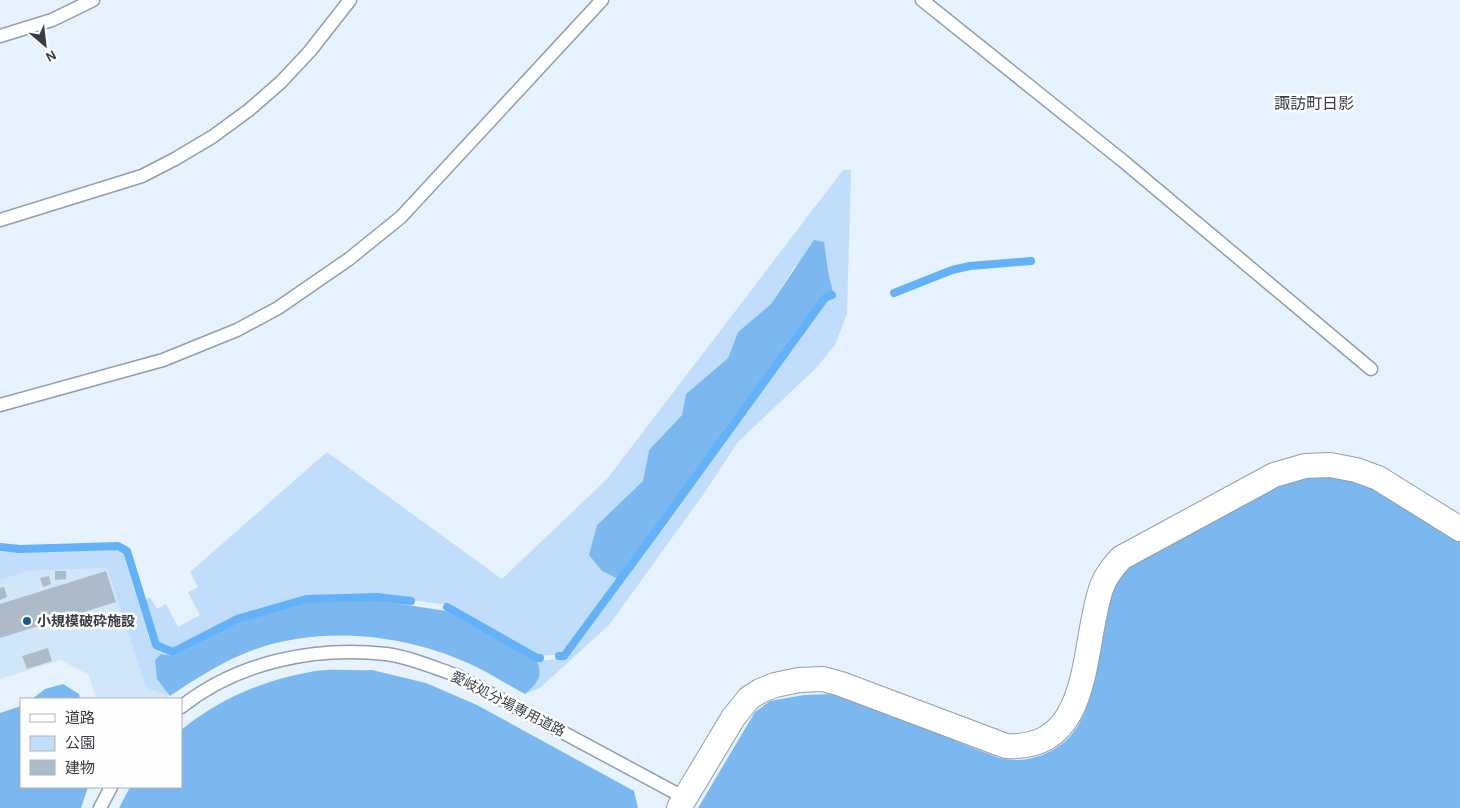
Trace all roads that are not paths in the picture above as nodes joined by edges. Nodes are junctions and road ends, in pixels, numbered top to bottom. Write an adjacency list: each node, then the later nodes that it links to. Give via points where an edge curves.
1 (93, 0): 5 (lane, via 52,20)
2 (350, 0): 6 (lane, via 281,82 212,137 142,176)
3 (602, 0): 8 (lane, via 400,217 278,308 237,330 163,360)
4 (922, 0): 7 (lane)
5 (0, 36)
6 (0, 220)
7 (1371, 369)
8 (0, 404)
9 (1460, 529): 12 (street, via 1378,478 1356,470 1330,465 1305,466 1274,474 1121,558 1111,569 1102,586 1076,700 1062,725 1050,736 1022,747 1006,746 841,684 823,679 800,680 775,685 749,698 733,718)
10 (182, 706): 12 (lane, 愛岐処分場専用道路, via 228,678 266,663 340,652 387,654 458,676)
11 (110, 788): 13 (lane)
12 (682, 803)
13 (100, 808)

